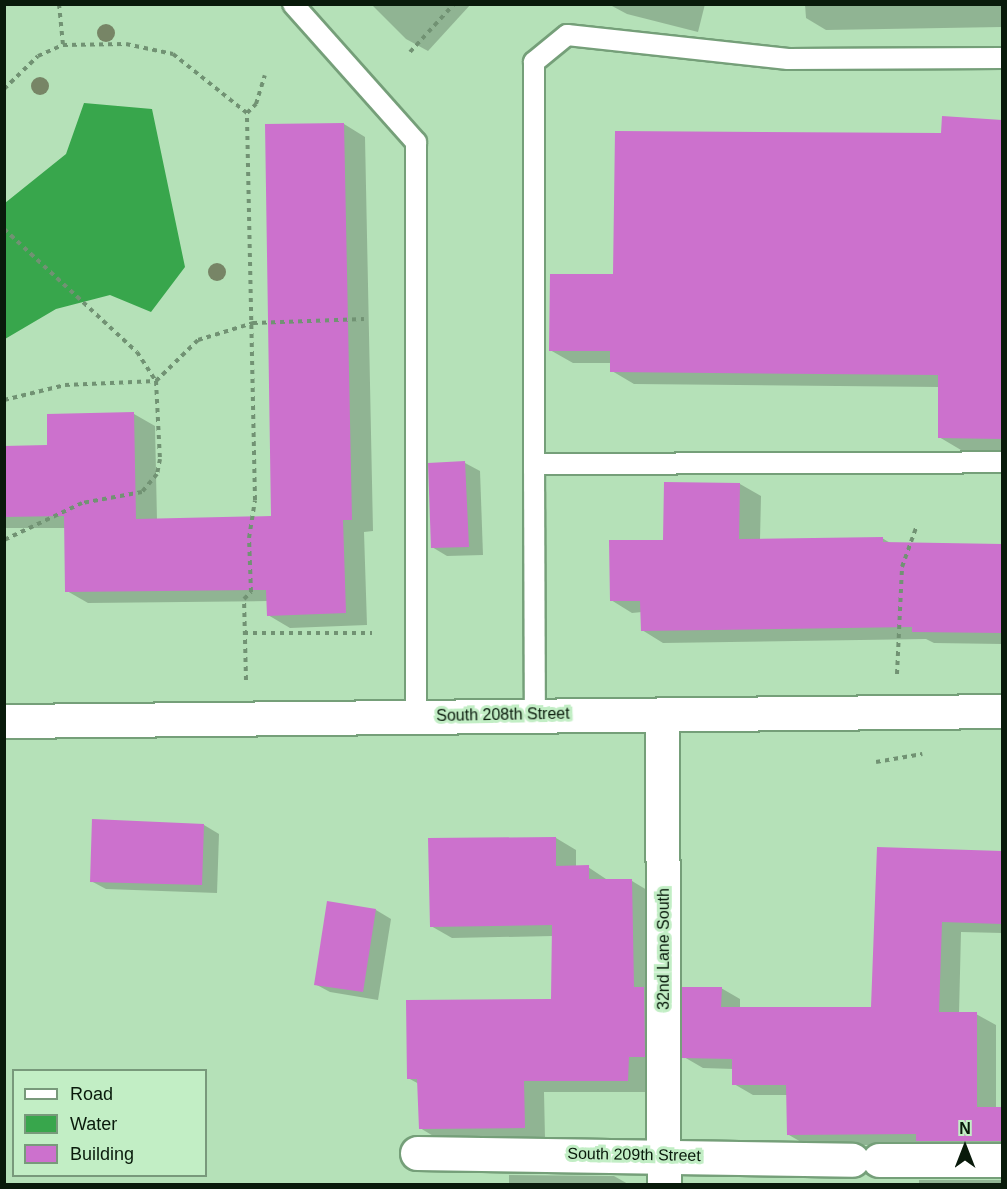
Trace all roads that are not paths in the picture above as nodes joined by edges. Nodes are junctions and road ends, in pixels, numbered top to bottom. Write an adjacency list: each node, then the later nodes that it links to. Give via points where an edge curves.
1 (293, 4): 8 (lane, via 416,142)
2 (1002, 58): 4 (lane, via 788,58 567,35 534,62)
3 (1002, 462): 4 (lane)
4 (534, 464): 7 (lane)
5 (1002, 711): 6 (street, South 208th Street)
6 (662, 714): 7 (street, South 208th Street); 12 (street, 32nd Lane South)
7 (535, 715): 8 (street, South 208th Street)
8 (416, 716): 9 (street, South 208th Street)
9 (4, 721)
10 (417, 1153): 12 (street, South 209th Street)
11 (1002, 1160): 12 (street, South 209th Street, via 866,1160)
12 (664, 1170)

